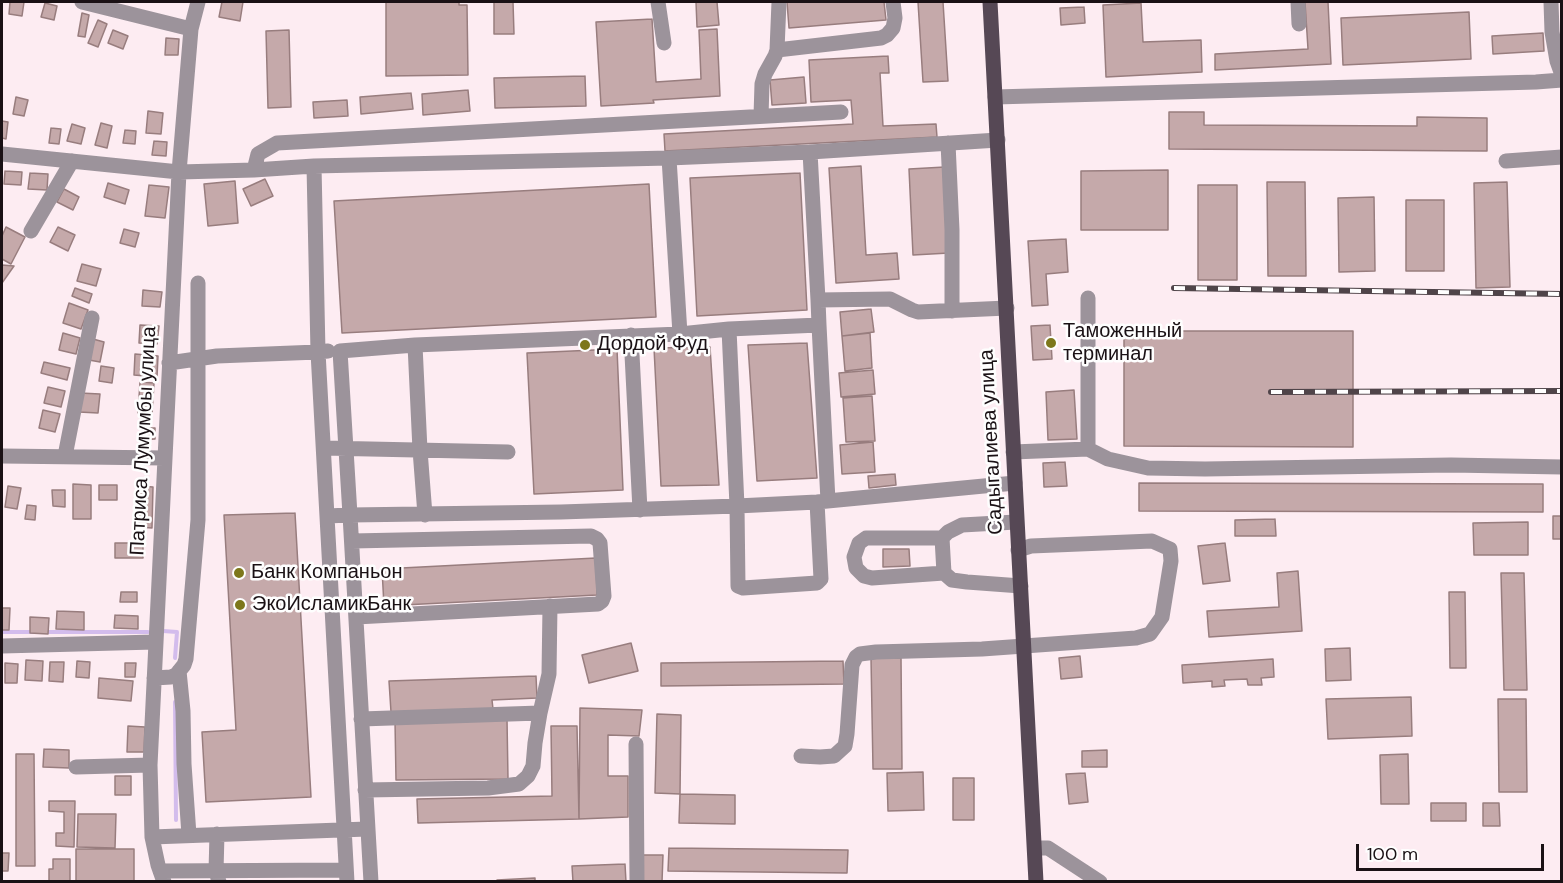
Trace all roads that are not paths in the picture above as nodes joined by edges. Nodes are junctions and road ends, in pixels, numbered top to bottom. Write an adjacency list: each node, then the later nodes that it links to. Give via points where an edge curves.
1 (82, 2): 9 (street)
2 (198, 2): 11 (street, Патриса Лумумбы улица)
3 (658, 2): 12 (street)
4 (778, 2): 13 (street)
5 (893, 2): 13 (street, via 893,28 881,38)
6 (990, 2): 16 (main road, Садыгалиева улица)
7 (1298, 2): 10 (street)
8 (1551, 2): 14 (street, via 1552,32)
9 (118, 6): 11 (street)
10 (1299, 24)
11 (191, 29): 29 (street, Патриса Лумумбы улица)
12 (664, 43)
13 (777, 50): 18 (street, via 762,84)
14 (1562, 75)
15 (1562, 80): 16 (street)
16 (995, 97): 19 (main road, Садыгалиева улица)
17 (842, 112): 18 (street)
18 (761, 116): 28 (street, via 277,143 258,154)
19 (998, 140): 20 (street); 34 (main road, Садыгалиева улица)
20 (948, 143): 21 (street); 35 (street)
21 (810, 152): 24 (street); 33 (street)
22 (2, 154): 25 (street)
23 (1562, 157): 26 (street)
24 (669, 158): 27 (street); 39 (street)
25 (72, 161): 29 (street); 30 (street)
26 (1506, 161)
27 (314, 165): 28 (street); 43 (street)
28 (254, 170): 29 (street)
29 (178, 172): 45 (street, Патриса Лумумбы улица)
30 (31, 231)
31 (198, 284): 44 (street)
32 (1088, 298): 48 (street)
33 (818, 300): 35 (street, via 890,299 918,312); 37 (street)
34 (1007, 308): 35 (street); 51 (main road, Садыгалиева улица)
35 (952, 311)
36 (92, 318): 53 (street)
37 (819, 326): 38 (street); 57 (street)
38 (729, 329): 39 (street); 58 (street)
39 (680, 334): 40 (street)
40 (631, 335): 41 (street); 59 (street)
41 (415, 345): 42 (street); 49 (street)
42 (340, 351): 43 (street); 47 (street)
43 (318, 352): 44 (street); 46 (street)
44 (198, 358): 45 (street); 74 (street, via 198,520 186,659)
45 (169, 363): 54 (street, Патриса Лумумбы улица)
46 (324, 448): 47 (street); 62 (street)
47 (347, 448): 49 (street); 60 (street)
48 (1088, 449): 51 (street); 55 (street, via 1108,459 1148,468)
49 (420, 450): 50 (street); 61 (street)
50 (508, 452)
51 (1013, 452): 56 (main road, Садыгалиева улица)
52 (2, 456): 53 (street)
53 (65, 456): 54 (street)
54 (165, 458): 71 (street, Патриса Лумумбы улица)
55 (1562, 467)
56 (1015, 483): 57 (street); 63 (main road, Садыгалиева улица)
57 (823, 501): 58 (street); 58 (street, via 818,583 743,588 738,586)
58 (737, 506): 59 (street)
59 (640, 510): 61 (street)
60 (350, 515): 61 (street); 62 (street); 65 (street)
61 (425, 515)
62 (327, 516): 78 (street)
63 (1017, 522): 64 (street, via 962,525); 66 (main road, Садыгалиева улица)
64 (942, 538): 67 (street); 67 (street, via 866,538 859,543 854,557 855,568 872,578)
65 (352, 542): 69 (street, via 591,536 597,539 602,601); 70 (street)
66 (1018, 550): 68 (main road, Садыгалиева улица); 73 (street, via 1031,546 1152,541 1170,549 1171,561 1162,617 1150,634)
67 (944, 573): 68 (street, via 952,580)
68 (1021, 586): 73 (main road, Садыгалиева улица)
69 (550, 606): 70 (street); 76 (street, via 549,675)
70 (356, 617): 77 (street)
71 (155, 642): 72 (street); 75 (street, Патриса Лумумбы улица)
72 (2, 646)
73 (1024, 646): 80 (street, via 861,654 852,665 844,746 834,756); 89 (main road, Садыгалиева улица)
74 (179, 671): 75 (street, via 171,677); 87 (street)
75 (154, 678): 81 (street, Патриса Лумумбы улица)
76 (540, 713): 77 (street); 83 (street, via 533,766 519,784)
77 (362, 724): 78 (street); 83 (street)
78 (339, 732): 85 (street)
79 (636, 744): 94 (street)
80 (801, 756)
81 (150, 765): 82 (street); 88 (street, Патриса Лумумбы улица)
82 (76, 767)
83 (365, 790): 84 (street)
84 (368, 829): 85 (street); 93 (street)
85 (344, 830): 86 (street); 92 (street)
86 (217, 834): 87 (street); 91 (street)
87 (189, 835): 88 (street)
88 (152, 837): 90 (street, Патриса Лумумбы улица)
89 (1035, 848): 95 (main road, Садыгалиева улица); 96 (street, via 1048,848)
90 (162, 876): 91 (street)
91 (218, 876): 92 (street)
92 (347, 876)
93 (371, 882)
94 (637, 882)
95 (1036, 882)
96 (1100, 882)

